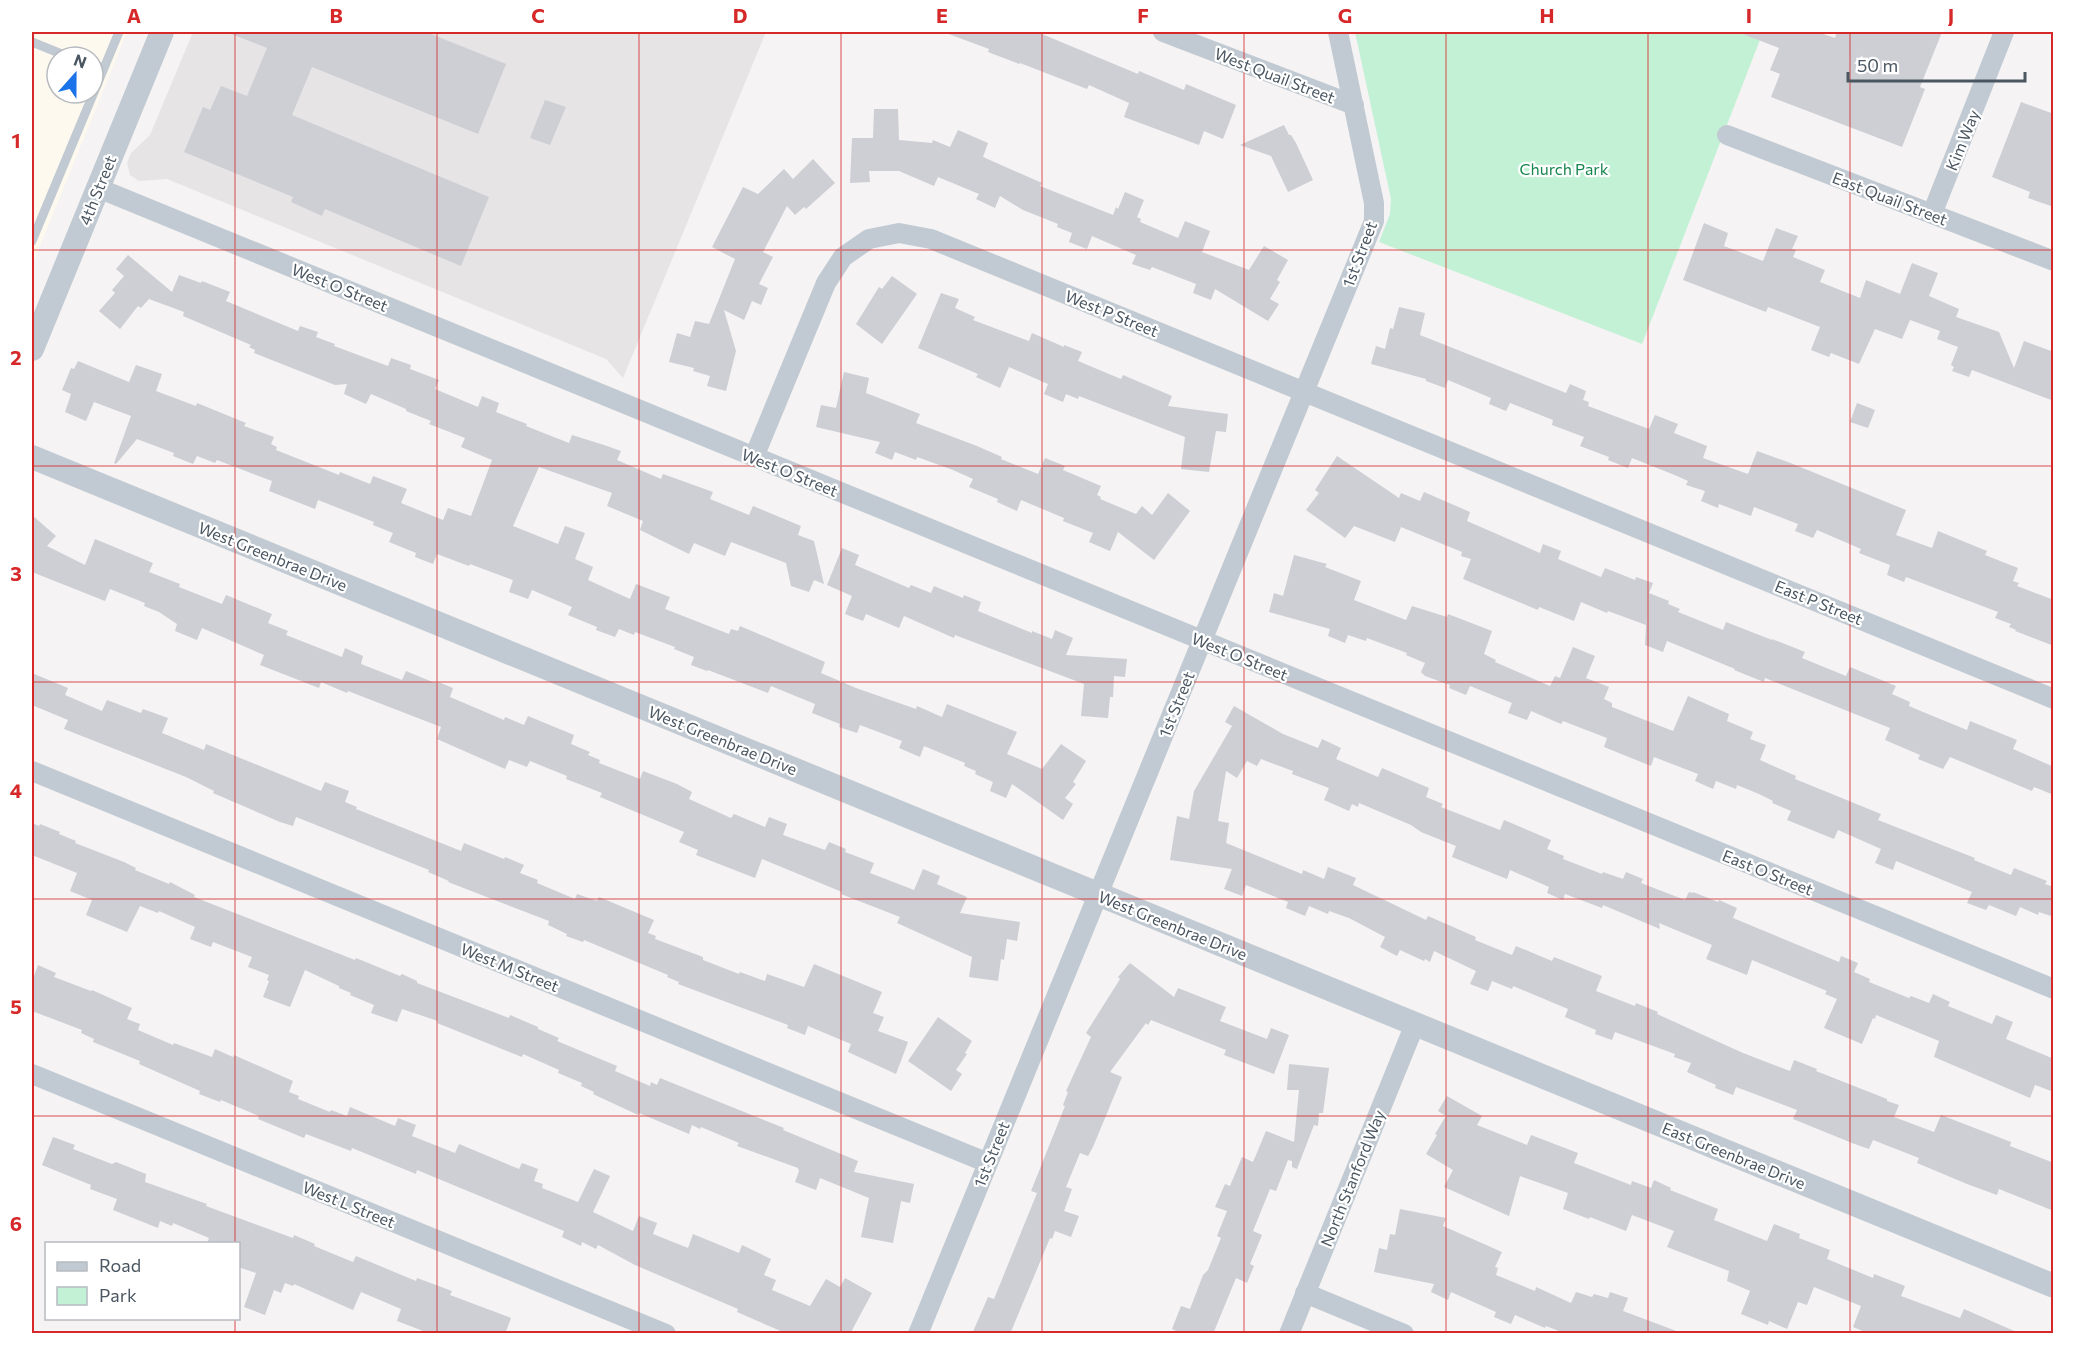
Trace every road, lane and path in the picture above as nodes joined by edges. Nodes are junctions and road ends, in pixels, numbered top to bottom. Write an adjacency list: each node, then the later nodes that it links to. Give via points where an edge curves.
1 (119, 32): 6 (lane)
2 (162, 32): 10 (street, 4th Street)
3 (1163, 32): 8 (street, West Quail Street)
4 (1338, 32): 8 (street, 1st Street)
5 (2004, 32): 11 (street, Kim Way)
6 (105, 66)
7 (89, 105): 12 (lane)
8 (1354, 105): 15 (street, 1st Street, via 1374,203 1374,221)
9 (1727, 135): 11 (street, East Quail Street)
10 (98, 188): 14 (street, 4th Street); 17 (street, West O Street)
11 (1932, 214): 13 (street, East Quail Street)
12 (32, 241)
13 (2054, 261)
14 (32, 349)
15 (1304, 392): 17 (street, West P Street, via 931,239 899,232 869,239 843,257 826,283); 18 (street, West P Street); 19 (street, 1st Street)
16 (32, 457): 23 (street, West Greenbrae Drive)
17 (754, 457): 19 (street, West O Street)
18 (1584, 506): 20 (street, East P Street)
19 (1202, 640): 21 (street, West O Street); 23 (street, 1st Street)
20 (2054, 699)
21 (1482, 756): 24 (street, East O Street)
22 (32, 771): 27 (street, West M Street)
23 (1098, 894): 25 (street, West Greenbrae Drive); 27 (street, 1st Street)
24 (2054, 989)
25 (1415, 1024): 28 (street, East Greenbrae Drive); 29 (street, North Stanford Way)
26 (32, 1074): 30 (street, West L Street)
27 (988, 1163): 31 (street, 1st Street)
28 (2054, 1286)
29 (1305, 1293): 32 (street, North Stanford Way); 33 (street)
30 (666, 1334)
31 (918, 1334)
32 (1289, 1334)
33 (1404, 1334)

